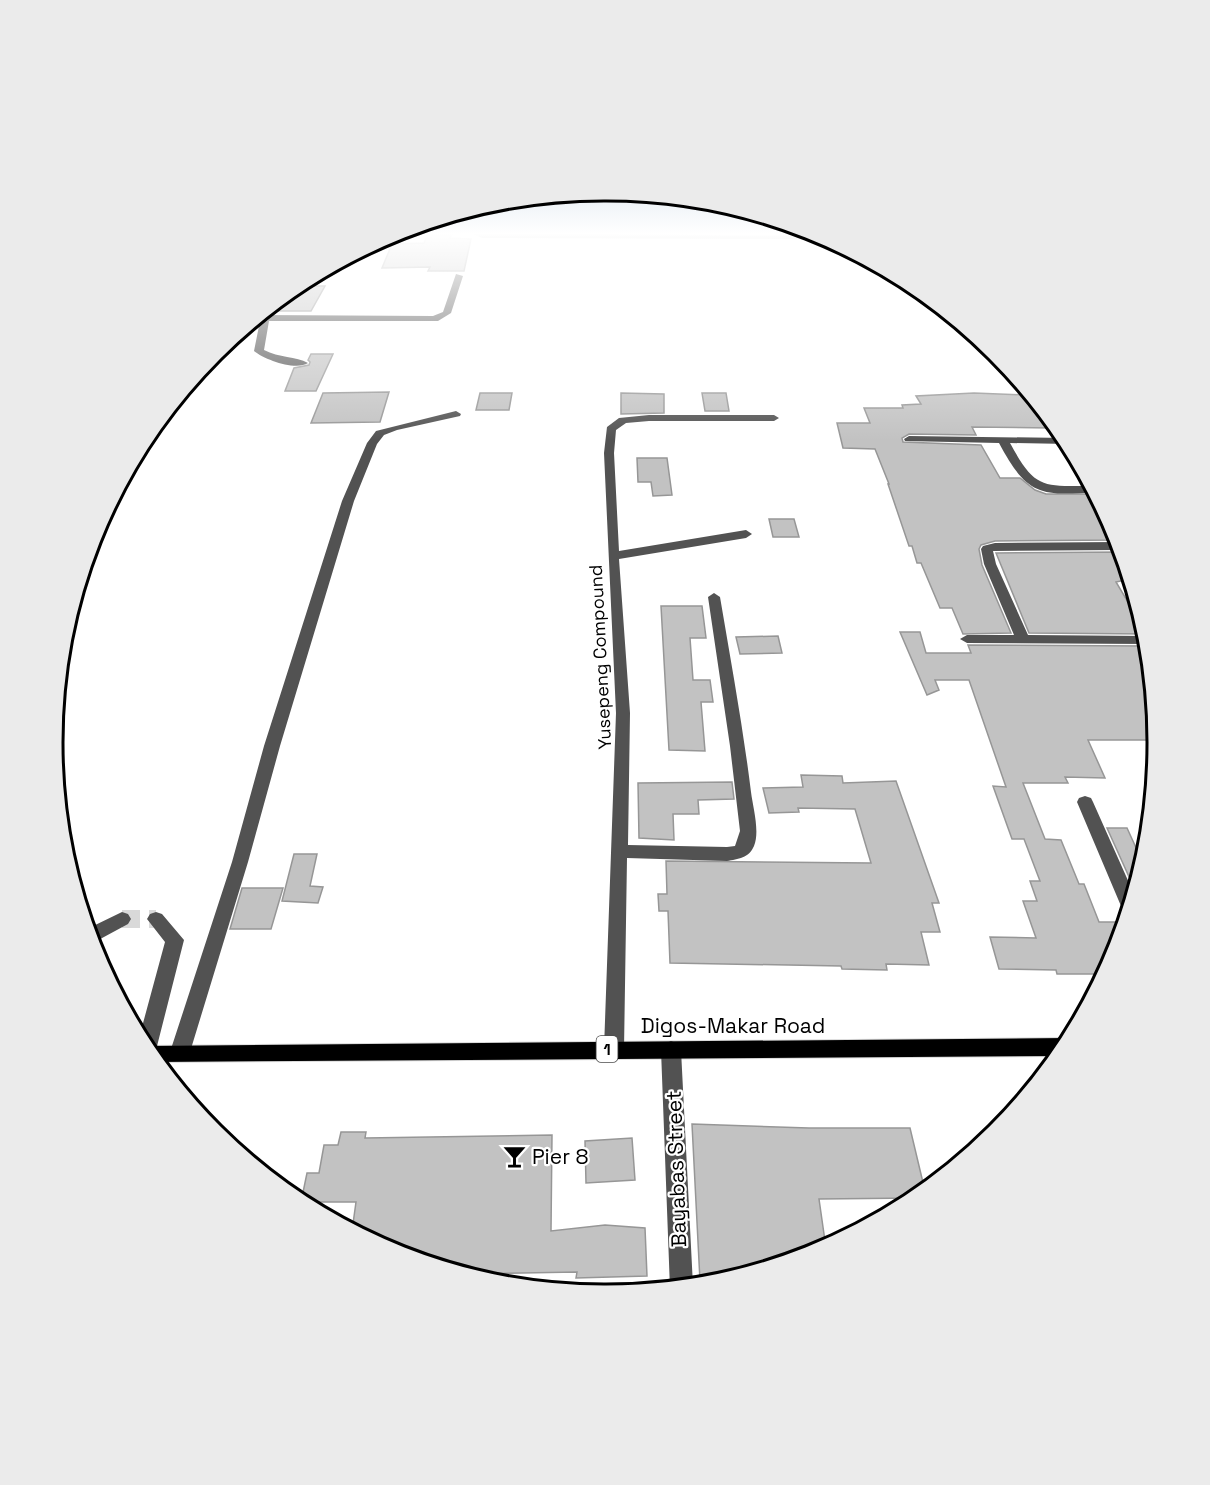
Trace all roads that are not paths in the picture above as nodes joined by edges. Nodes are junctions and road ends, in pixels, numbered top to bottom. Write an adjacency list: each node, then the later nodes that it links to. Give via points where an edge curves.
1 (450, 302): 2 (street, via 447,313 435,319)
2 (269, 318)
3 (260, 325): 4 (street, via 259,351 273,359)
4 (303, 363)
5 (456, 414): 29 (street, via 394,428 372,443 348,501)
6 (774, 418): 13 (street, Yusepeng Compound, via 649,418 616,424 611,429 609,453)
7 (909, 440): 8 (street)
8 (1003, 441): 9 (street); 10 (street, via 1024,476 1035,486)
9 (1056, 441)
10 (1083, 488)
11 (746, 534): 13 (street)
12 (1110, 546): 16 (street, via 987,549)
13 (613, 556): 19 (street, Yusepeng Compound, via 623,713)
14 (714, 597): 19 (street, via 738,746 748,831 746,845 740,852 727,854)
15 (967, 639): 16 (street)
16 (1023, 640): 17 (street)
17 (1137, 640)
18 (1085, 802): 20 (street)
19 (621, 851): 26 (street, Yusepeng Compound)
20 (1125, 895)
21 (122, 919): 23 (street)
22 (156, 919): 24 (street, via 175,940)
23 (98, 932)
24 (150, 1038)
25 (1054, 1047): 27 (main road, Digos-Makar Road / 1)
26 (614, 1049): 27 (main road, Digos-Makar Road / 1); 29 (main road, Digos-Makar Road / 1)
27 (671, 1050): 30 (street, Bayabas Street)
28 (160, 1051): 29 (main road, Digos-Makar Road / 1)
29 (180, 1052)
30 (681, 1279)

